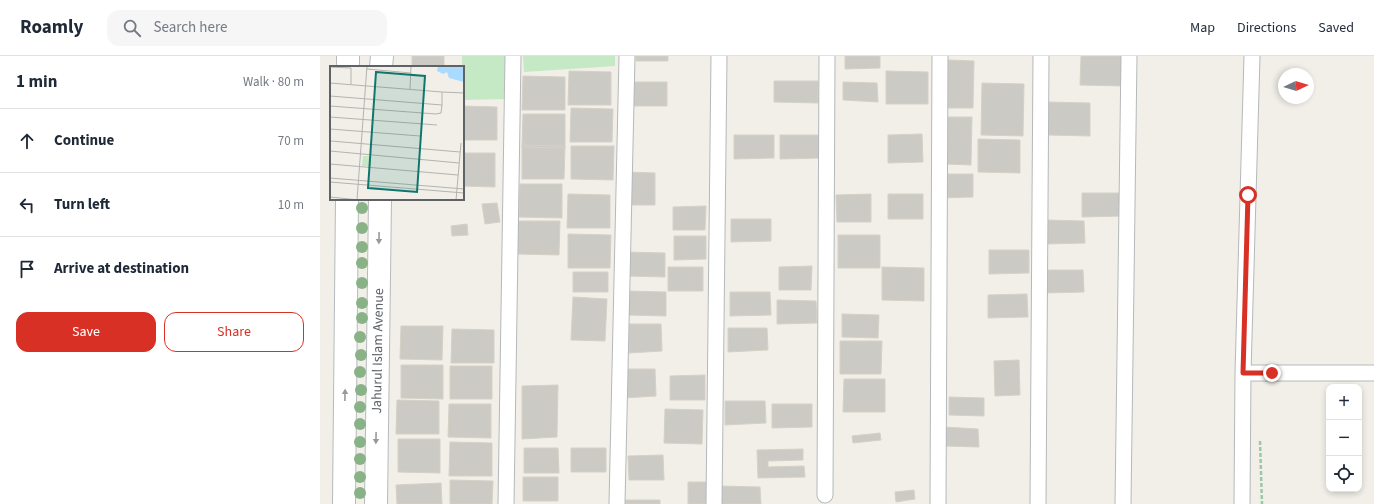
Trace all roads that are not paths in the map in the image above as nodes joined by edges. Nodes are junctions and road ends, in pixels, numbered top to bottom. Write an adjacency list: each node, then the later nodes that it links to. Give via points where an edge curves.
1 (513, 56): 16 (street)
2 (627, 56): 17 (street)
3 (719, 56): 18 (street)
4 (826, 56): 13 (street)
5 (940, 56): 19 (street)
6 (1041, 56): 20 (street)
7 (1129, 56): 21 (street)
8 (1252, 56): 11 (street)
9 (347, 200): 14 (street, one-way to 9)
10 (380, 200): 15 (street, Jahurul Islam Avenue, one-way to 15)
11 (1243, 373): 12 (street); 22 (street)
12 (1374, 373)
13 (825, 495)
14 (344, 504)
15 (376, 504)
16 (506, 504)
17 (617, 504)
18 (714, 504)
19 (938, 504)
20 (1038, 504)
21 (1123, 504)
22 (1242, 504)

